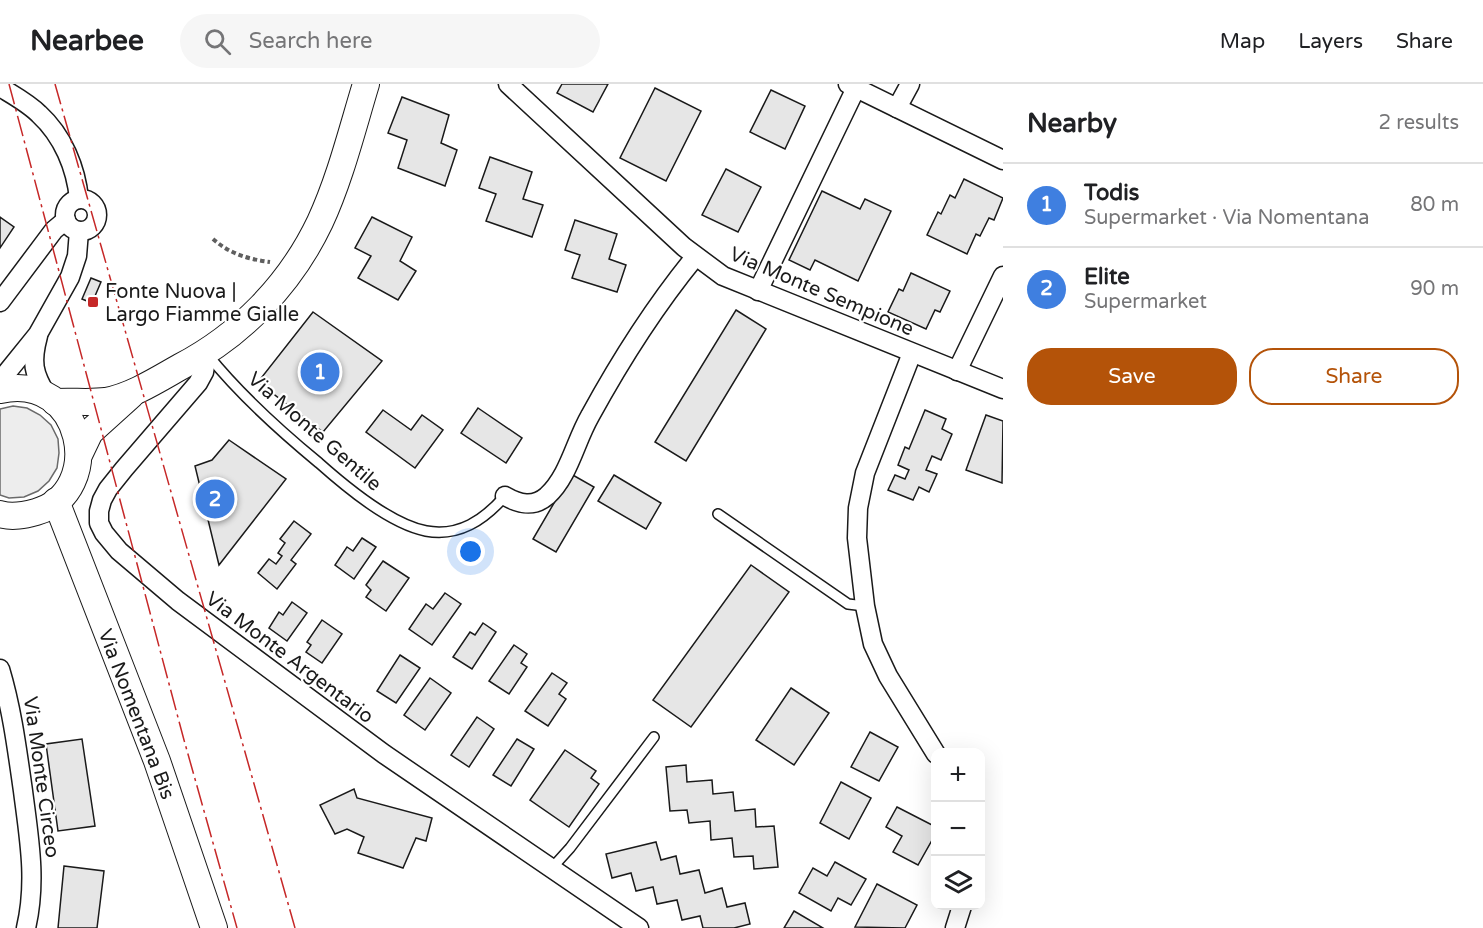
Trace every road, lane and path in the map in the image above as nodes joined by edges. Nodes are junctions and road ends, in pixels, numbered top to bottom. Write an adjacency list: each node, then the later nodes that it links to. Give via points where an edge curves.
1 (366, 84): 17 (main road, via 332,192 313,235 290,272 258,311)
2 (508, 84): 11 (street, Via Monte Sempione)
3 (910, 84): 6 (street)
4 (852, 86): 6 (street); 14 (street)
5 (0, 87): 8 (street, via 35,110 50,126 72,166)
6 (897, 108): 7 (street)
7 (1003, 160)
8 (79, 199): 9 (street, via 68,207); 9 (street, via 93,204 98,215 93,226 84,231)
9 (73, 226): 15 (street, via 54,230); 16 (street, via 79,248 74,270)
10 (213, 239): 12 (path, via 238,256)
11 (695, 257): 14 (street, Via Monte Sempione, via 723,276); 26 (street, via 651,317 595,406 556,485 543,498 529,504)
12 (274, 262)
13 (1003, 276): 19 (street)
14 (758, 291): 18 (street, Via Monte Sempione)
15 (0, 302)
16 (38, 334): 20 (street); 24 (street, via 33,367)
17 (207, 353): 23 (main road); 26 (lane, Via Monte Gentile, via 242,394 292,441 345,486 409,525 427,531 457,530 477,522); 34 (street, Via Monte Argentario, via 198,383 105,495 99,511 104,533 119,551 178,601 263,665)
18 (912, 353): 19 (street, Via Monte Sempione); 30 (street, via 863,481 857,537)
19 (957, 370): 21 (street, Via Monte Sempione)
20 (0, 381)
21 (1003, 389)
22 (0, 390): 24 (main road, via 29,389)
23 (136, 391): 24 (main road, via 105,401); 25 (main road, via 90,432)
24 (51, 399): 25 (main road, via 69,416 77,435)
25 (79, 455): 27 (main road, via 76,473)
26 (505, 496)
27 (56, 501): 28 (main road, via 24,516); 37 (main road, Via Nomentana Bis, via 157,761)
28 (0, 514)
29 (718, 514): 30 (lane, via 848,604)
30 (865, 606): 33 (street, via 882,665)
31 (0, 669): 36 (street, Via Monte Circeo, via 11,708 32,860 33,897)
32 (654, 737): 34 (lane)
33 (932, 748)
34 (551, 869): 38 (street, Via Monte Argentario)
35 (961, 910): 39 (street)
36 (26, 928)
37 (214, 928)
38 (639, 928)
39 (955, 928)

